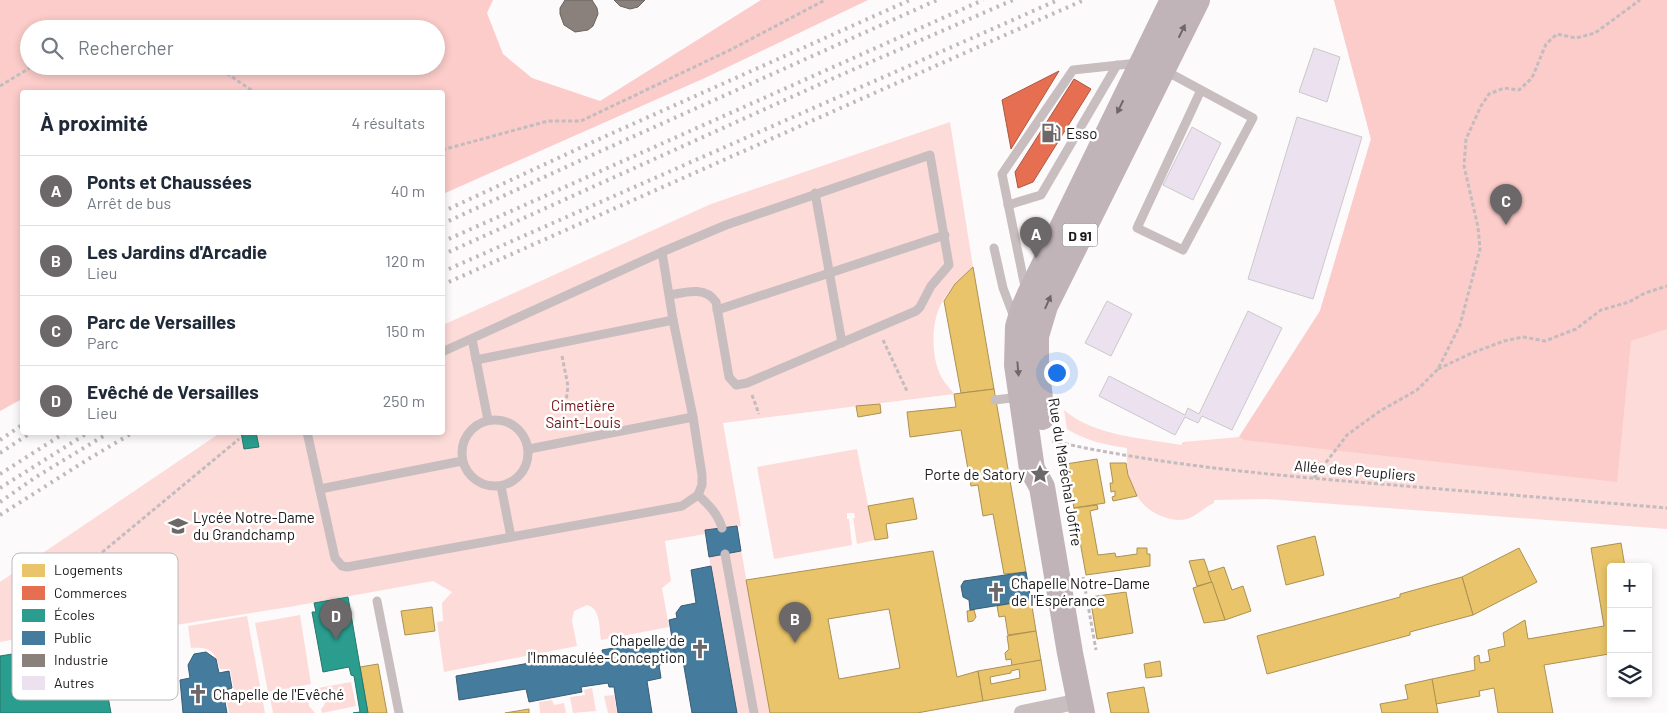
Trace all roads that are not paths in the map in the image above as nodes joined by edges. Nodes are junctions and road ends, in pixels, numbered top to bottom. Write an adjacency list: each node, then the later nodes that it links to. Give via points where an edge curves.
1 (1173, 0): 3 (main road, Rue du Maréchal Joffre / D 91)
2 (1197, 0): 3 (main road, Rue du Maréchal Joffre / D 91, one-way to 2)
3 (1139, 69): 4 (lane); 6 (lane, via 1041,195); 6 (lane, via 1073,70 1002,174); 11 (main road, Rue du Maréchal Joffre / D 91, one-way to 11); 15 (main road, Rue du Maréchal Joffre / D 91, one-way to 3, via 1049,298 1099,195)
4 (1201, 90): 4 (lane, via 1253,118 1183,250 1137,228)
5 (815, 193): 7 (lane, via 930,155); 9 (lane); 10 (lane)
6 (1008, 206): 11 (lane, via 1024,282)
7 (945, 235): 10 (lane); 17 (lane, via 949,265 931,286 916,312)
8 (994, 248): 15 (lane, via 1003,288)
9 (662, 252): 12 (lane); 16 (lane)
10 (828, 273): 13 (lane); 17 (lane)
11 (1030, 294): 15 (main road, Rue du Maréchal Joffre / D 91, via 1023,310)
12 (670, 295): 13 (lane, via 706,293 716,302); 14 (lane)
13 (717, 310): 17 (lane, via 729,377 736,386)
14 (674, 320): 19 (lane); 22 (lane)
15 (1027, 331): 20 (main road, Rue du Maréchal Joffre / D 91, via 1017,365)
16 (472, 339): 18 (lane); 19 (lane)
17 (842, 343)
18 (445, 351)
19 (476, 360): 23 (lane)
20 (1030, 396): 21 (lane); 27 (main road, Rue du Maréchal Joffre / D 91, via 1054,435 1047,465); 27 (main road, Rue du Maréchal Joffre / D 91, via 1032,469)
21 (995, 400)
22 (693, 417): 25 (lane); 30 (lane, via 702,475)
23 (488, 420): 25 (lane, via 510,423 519,429); 26 (lane, via 470,431 462,445)
24 (308, 435): 29 (lane)
25 (528, 449): 28 (lane, via 528,462 522,473)
26 (462, 461): 28 (lane, via 466,471 477,481); 29 (lane)
27 (1054, 484): 35 (main road, Rue du Maréchal Joffre / D 91, via 1068,644)
28 (502, 486): 32 (lane)
29 (320, 488): 32 (lane, via 335,558 342,566)
30 (698, 495): 31 (lane, via 715,512); 32 (lane, via 671,509)
31 (722, 528)
32 (511, 537)
33 (725, 554): 37 (lane)
34 (377, 601): 36 (lane)
35 (1081, 707): 38 (street)
36 (398, 713)
37 (754, 713)
38 (1022, 713)

